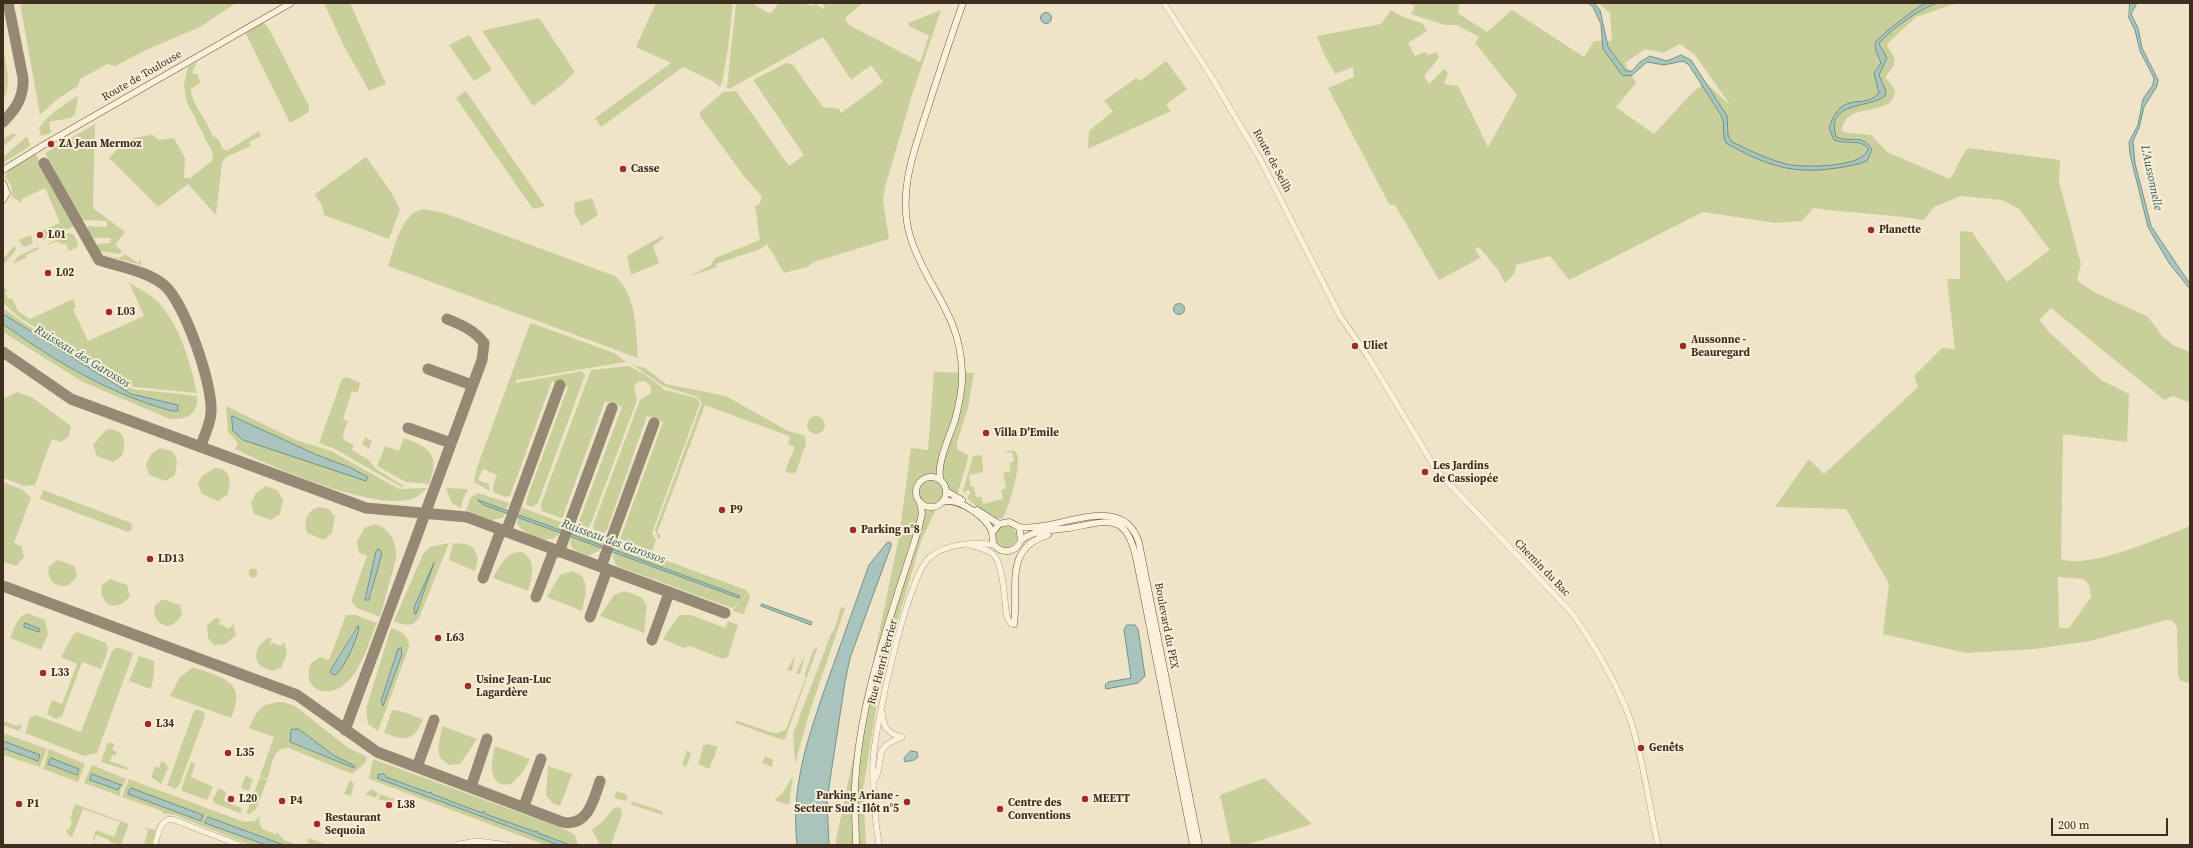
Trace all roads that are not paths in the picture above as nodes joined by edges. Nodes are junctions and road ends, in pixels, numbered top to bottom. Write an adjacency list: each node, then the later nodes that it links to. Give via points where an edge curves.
1 (291, 3): 4 (main road, Route de Toulouse)
2 (963, 3): 8 (main road, via 915,148 906,190 910,238 922,267 952,321 961,355 960,397)
3 (1164, 3): 7 (street, Route de Seilh, via 1260,159)
4 (4, 171)
5 (3, 183): 6 (main road, via 7,193)
6 (3, 200)
7 (1352, 334): 36 (street, Chemin du Bac, via 1370,358 1437,471 1571,612 1587,636 1625,705 1632,725)
8 (943, 456): 9 (main road); 10 (main road)
9 (929, 477): 10 (main road); 12 (main road, via 921,481 916,489)
10 (941, 481): 11 (main road)
11 (946, 491): 13 (main road); 15 (main road)
12 (920, 502): 14 (main road); 16 (main road, via 922,513)
13 (943, 502): 14 (main road); 19 (main road, via 951,500 962,504 980,517)
14 (934, 507): 16 (main road, via 926,514)
15 (999, 524): 17 (main road, via 1009,522); 19 (main road)
16 (919, 527): 26 (main road, via 884,639 867,704 857,763)
17 (1019, 527): 20 (main road); 35 (main road, Boulevard du PEX, via 1037,527 1106,515 1122,520 1135,532 1141,550)
18 (1070, 528): 20 (main road, Boulevard du PEX, via 1035,534); 23 (main road, via 1040,537 1022,551 1016,567); 34 (main road, Boulevard du PEX, via 1095,522 1108,522 1125,530 1132,543)
19 (992, 533): 22 (main road)
20 (1021, 540): 22 (main road, via 1018,546 1008,551)
21 (967, 545): 22 (street, Rue Henri Perrier); 23 (street, via 986,550 997,558 1007,617); 24 (street, Rue Henri Perrier, via 948,547 924,563 896,646)
22 (994, 545)
23 (1012, 624)
24 (884, 694): 25 (street, Rue Henri Perrier, via 876,736); 25 (street, via 884,726 891,734 902,737 886,744 882,749)
25 (874, 781): 33 (street, Rue Henri Perrier)
26 (855, 805): 31 (main road); 32 (main road)
27 (155, 845): 28 (street, via 160,826 172,819)
28 (239, 845)
29 (455, 845): 30 (street, via 477,841)
30 (507, 845)
31 (852, 845)
32 (856, 845)
33 (879, 845)
34 (1193, 845)
35 (1198, 845)
36 (1658, 845)

